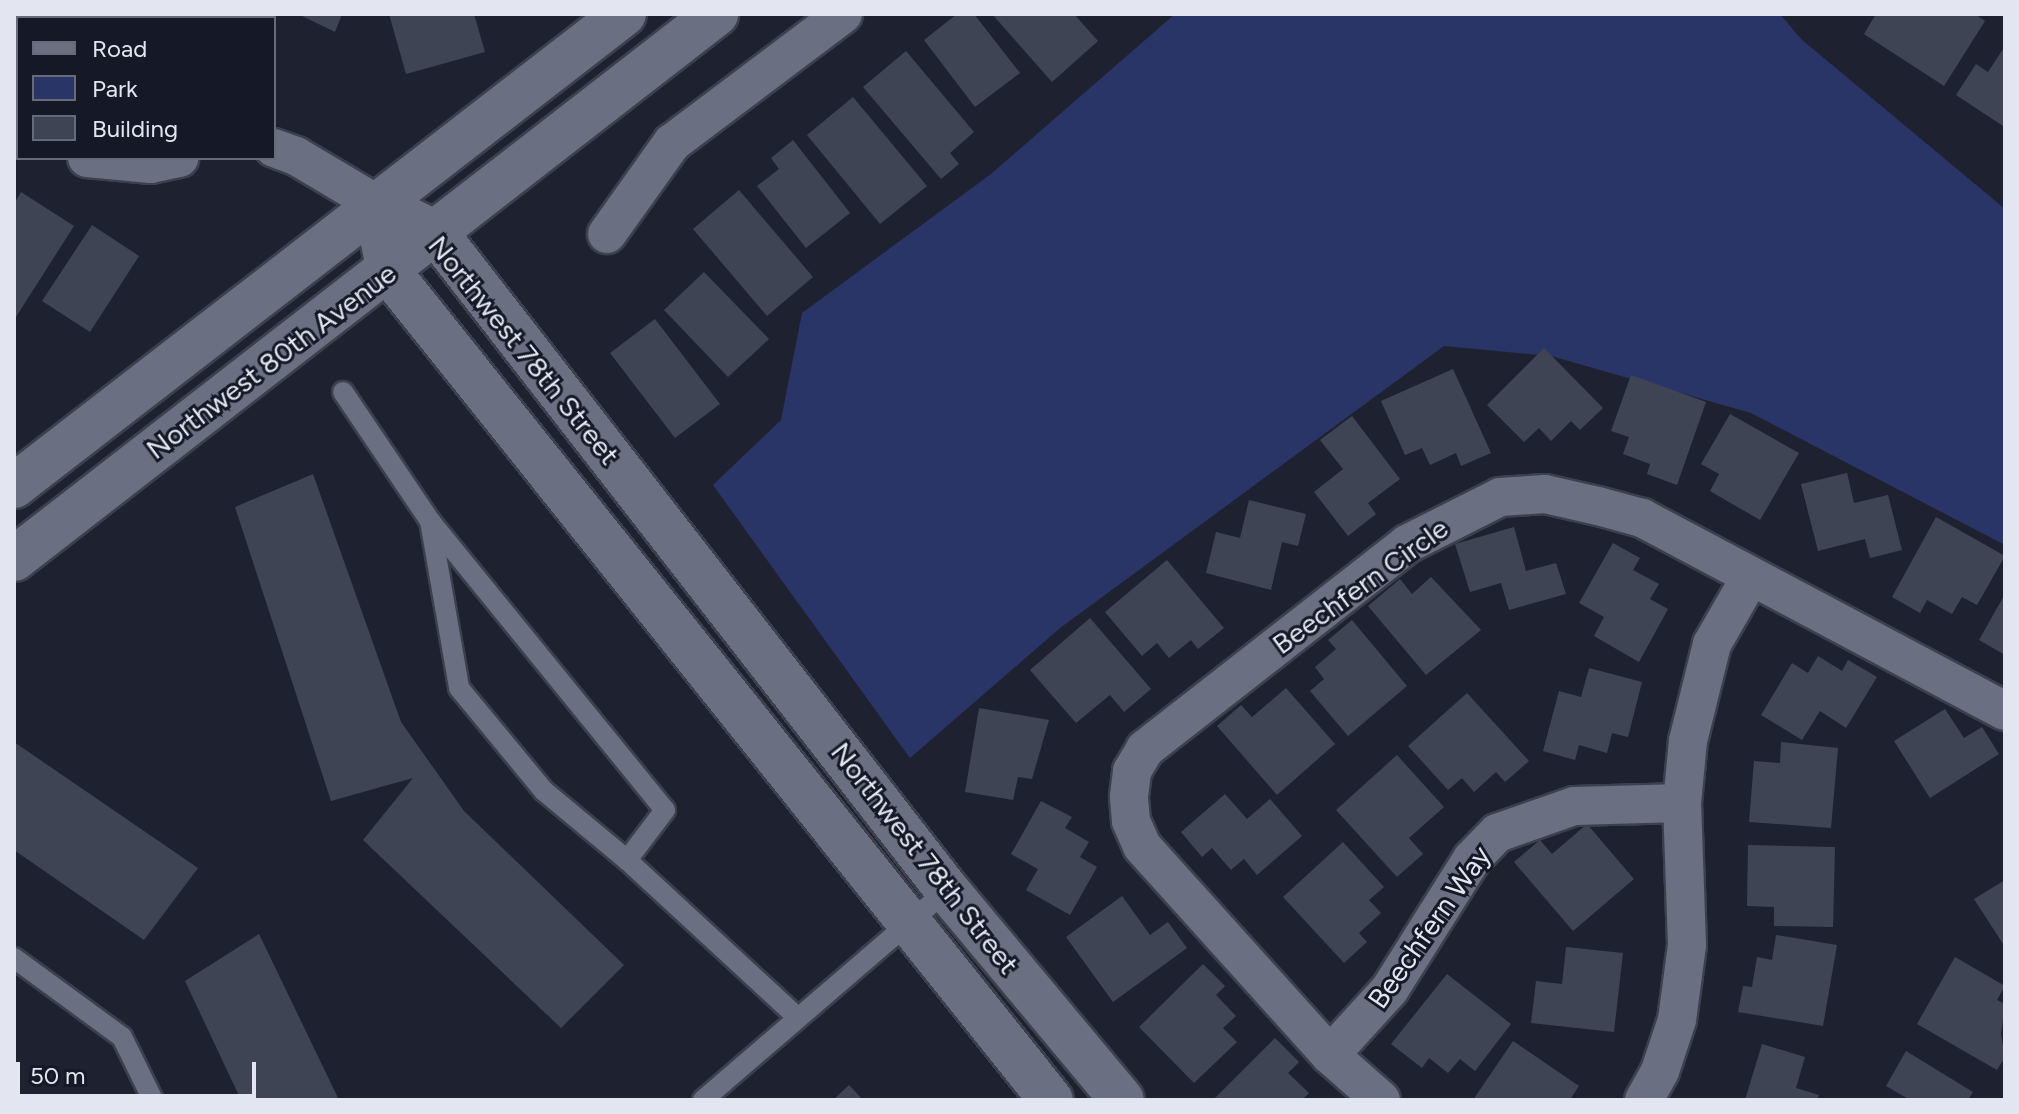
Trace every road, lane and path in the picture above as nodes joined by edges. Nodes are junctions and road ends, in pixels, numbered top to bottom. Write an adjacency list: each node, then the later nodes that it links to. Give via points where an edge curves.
1 (624, 14): 7 (street, Northwest 80th Avenue)
2 (716, 14): 8 (street, Northwest 80th Avenue)
3 (843, 14): 9 (street, via 672,143)
4 (276, 149): 7 (street)
5 (108, 160): 6 (street)
6 (170, 160)
7 (375, 203): 8 (street, Northwest 78th Street); 10 (street, Northwest 78th Street); 12 (street, Northwest 80th Avenue)
8 (436, 233): 10 (street, Northwest 80th Avenue); 19 (street, Northwest 78th Street)
9 (607, 234)
10 (389, 272): 14 (street, Northwest 80th Avenue); 20 (street, Northwest 78th Street)
11 (343, 392): 13 (lane)
12 (14, 486)
13 (430, 521): 18 (lane, via 459,688 544,791); 18 (lane, via 665,810)
14 (14, 559)
15 (1750, 578): 16 (street, Beechfern Circle); 17 (street, via 1712,644 1688,741); 23 (street, Beechfern Circle, via 1642,518 1545,494 1500,497 1407,544 1145,749 1132,771 1129,796 1131,821 1142,846)
16 (2005, 711)
17 (1682, 803): 23 (street, Beechfern Way, via 1574,806 1497,833 1472,859 1390,989); 29 (street, via 1687,945 1677,1020)
18 (627, 860): 22 (lane)
19 (947, 890): 20 (lane); 27 (street, Northwest 78th Street)
20 (905, 924): 22 (lane); 26 (street, Northwest 78th Street)
21 (14, 958): 24 (lane, via 122,1037)
22 (796, 1016): 25 (lane)
23 (1330, 1055): 28 (street, Beechfern Circle)
24 (153, 1100)
25 (703, 1100)
26 (1051, 1100)
27 (1122, 1100)
28 (1381, 1100)
29 (1644, 1100)

